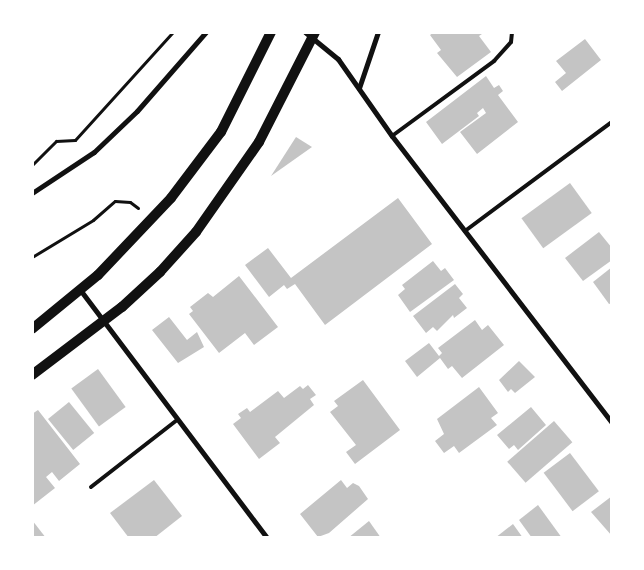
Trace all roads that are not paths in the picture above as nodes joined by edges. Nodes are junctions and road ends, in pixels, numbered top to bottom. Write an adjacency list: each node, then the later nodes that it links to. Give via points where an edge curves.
1 (206, 32): 9 (street, via 137,111 94,152)
2 (271, 32): 11 (main road, via 235,107 200,162 135,239)
3 (378, 32): 6 (street)
4 (512, 32): 8 (lane, via 511,42 494,61)
5 (311, 34): 6 (street, via 338,59); 12 (main road, via 259,142 230,188 160,272)
6 (359, 88): 8 (street)
7 (612, 122): 10 (lane)
8 (392, 136): 10 (street)
9 (32, 193)
10 (465, 231): 16 (street)
11 (81, 291): 12 (street); 13 (main road)
12 (104, 321): 14 (main road); 15 (street)
13 (32, 328)
14 (32, 375)
15 (177, 420): 17 (lane); 18 (street)
16 (612, 423)
17 (91, 487)
18 (267, 538)

